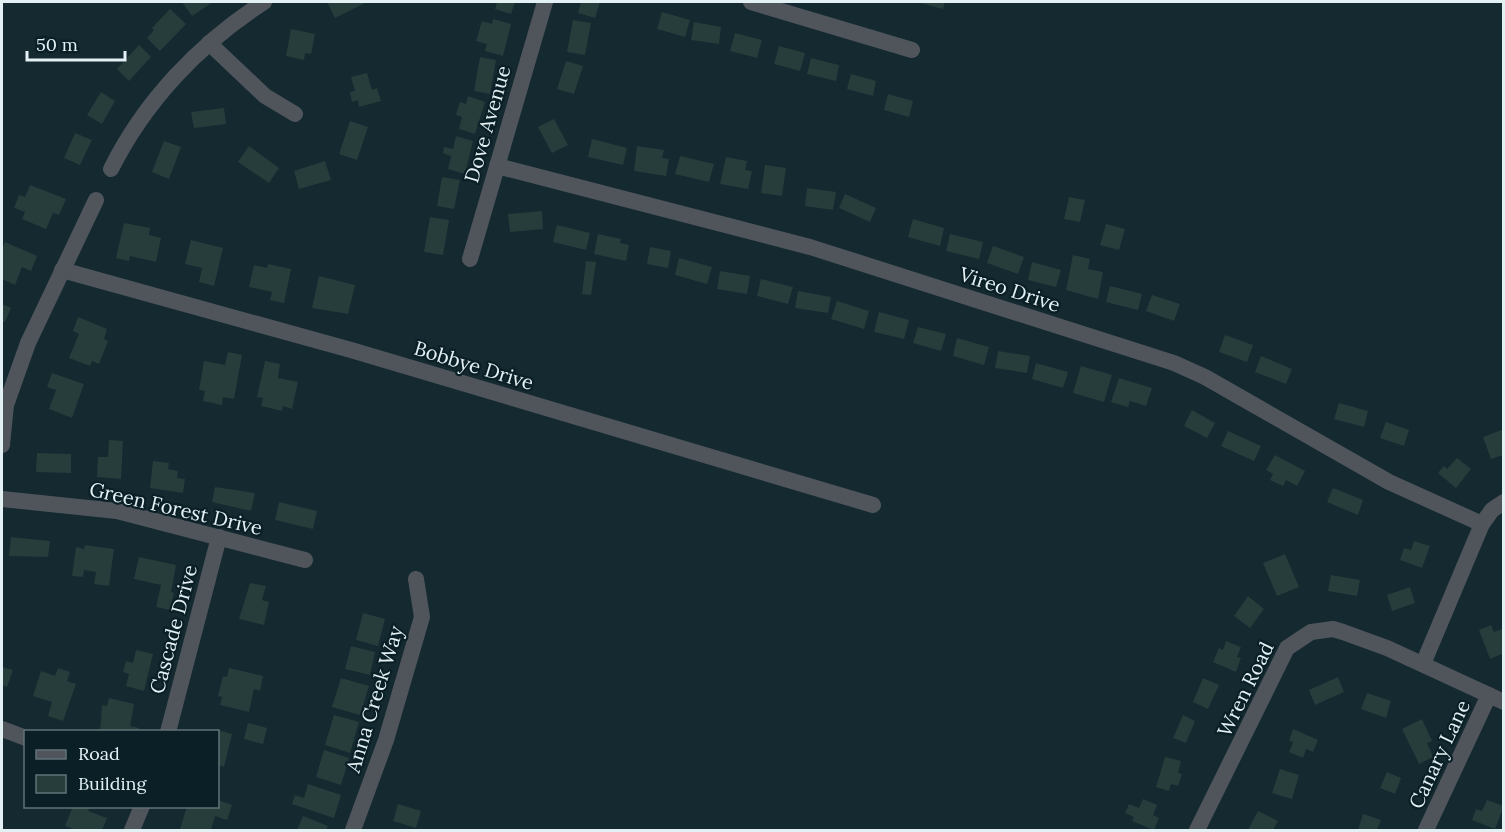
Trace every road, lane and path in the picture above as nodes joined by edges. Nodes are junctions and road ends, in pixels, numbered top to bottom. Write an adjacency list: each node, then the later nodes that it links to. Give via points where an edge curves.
1 (264, 2): 4 (street)
2 (544, 2): 7 (street, Dove Avenue)
3 (751, 2): 5 (street)
4 (209, 43): 6 (street, via 265,96); 8 (street, via 148,106)
5 (912, 50)
6 (295, 114)
7 (497, 166): 10 (street, Dove Avenue); 16 (street, Vireo Drive, via 810,247 1164,360 1205,376 1389,482)
8 (111, 169)
9 (96, 200): 11 (street)
10 (470, 259)
11 (62, 270): 12 (street, via 28,343 6,405); 15 (street, Bobbye Drive, via 351,350)
12 (2, 445)
13 (2, 499): 17 (street, Green Forest Drive, via 117,511)
14 (1503, 502): 16 (street)
15 (873, 505)
16 (1482, 525): 20 (street)
17 (219, 537): 18 (street, Green Forest Drive); 23 (street, Cascade Drive)
18 (305, 560)
19 (416, 579): 27 (street, Anna Creek Way, via 422,617 386,740)
20 (1423, 664): 21 (street, Wren Road); 28 (street, Wren Road, via 1332,629 1311,632 1293,642)
21 (1496, 699): 29 (street, Canary Lane)
22 (2, 729): 24 (street)
23 (169, 730)
24 (24, 737)
25 (142, 808): 26 (street)
26 (132, 831)
27 (353, 831)
28 (1197, 831)
29 (1426, 831)

